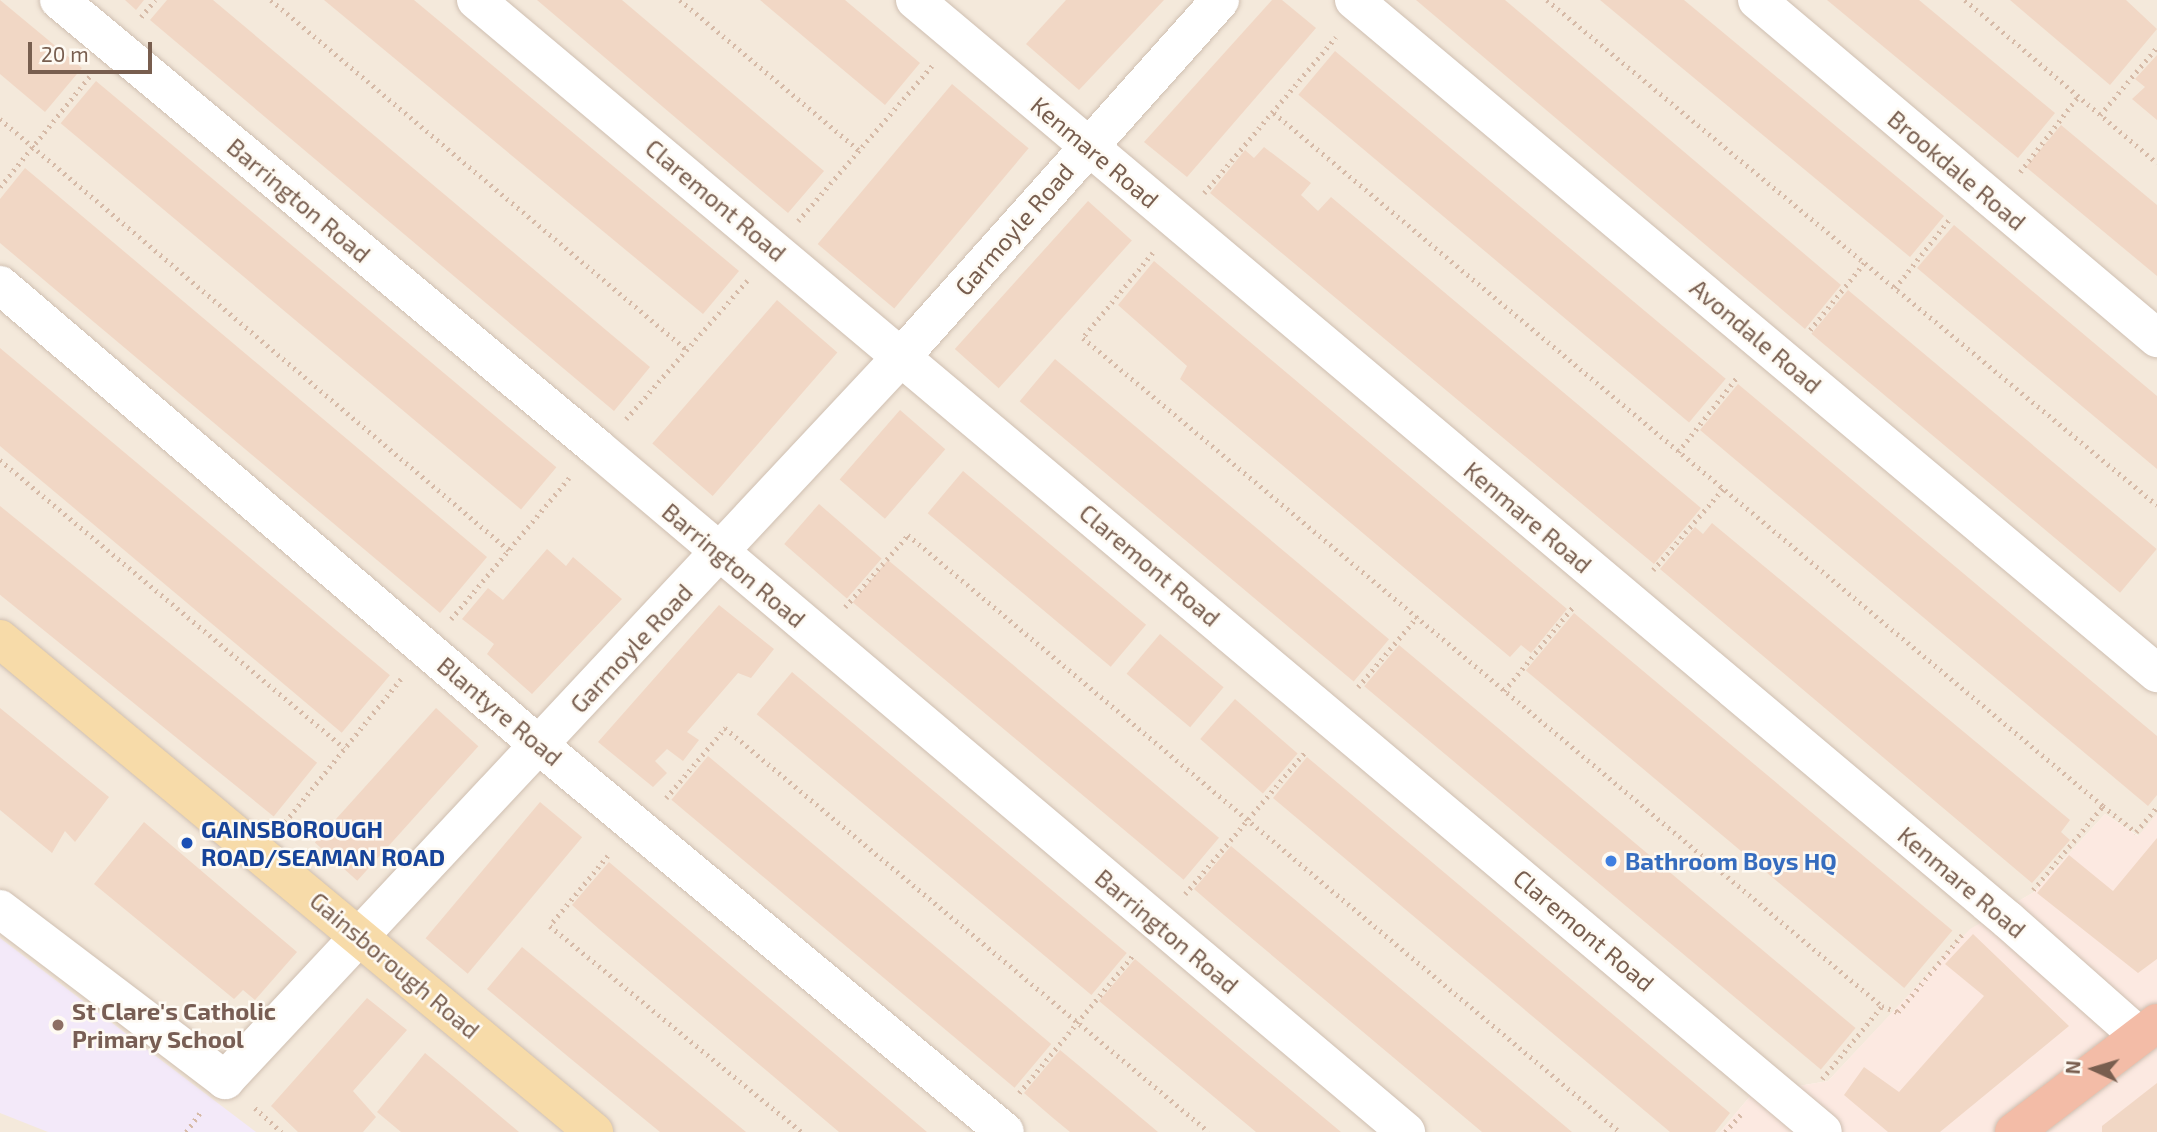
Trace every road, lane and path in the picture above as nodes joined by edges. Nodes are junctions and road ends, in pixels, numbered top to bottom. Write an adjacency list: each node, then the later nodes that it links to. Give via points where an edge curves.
1 (59, 0): 12 (street, Barrington Road)
2 (155, 0): 12 (path)
3 (271, 0): 29 (path)
4 (476, 0): 31 (street, Claremont Road)
5 (680, 0): 20 (path)
6 (915, 0): 19 (street, Kenmare Road)
7 (1220, 0): 19 (street, Garmoyle Road)
8 (1548, 0): 25 (path)
9 (1757, 0): 23 (street, Brookdale Road)
10 (1965, 0): 14 (path)
11 (1358, 3): 15 (path); 30 (street, Avondale Road)
12 (114, 46): 18 (path); 37 (street, Barrington Road)
13 (2157, 47): 16 (path)
14 (2079, 95): 16 (path); 23 (path)
15 (1274, 113): 24 (path); 32 (path)
16 (2100, 115): 21 (path)
17 (0, 119): 18 (path)
18 (33, 146): 22 (path); 36 (path)
19 (1088, 146): 24 (street, Kenmare Road); 31 (street, Garmoyle Road)
20 (859, 150)
21 (2157, 163)
22 (0, 187)
23 (1986, 195): 27 (path); 28 (street, Brookdale Road)
24 (1178, 223): 38 (street, Kenmare Road); 40 (path, via 1083,338)
25 (1864, 263): 27 (path); 30 (path)
26 (0, 285): 46 (street, Blantyre Road)
27 (1895, 288): 35 (path)
28 (2157, 338)
29 (687, 351)
30 (1775, 352): 32 (path); 43 (street, Avondale Road)
31 (902, 356): 37 (street, Garmoyle Road); 45 (street, Claremont Road)
32 (1678, 452): 34 (path)
33 (0, 460): 47 (path)
34 (1723, 489): 39 (path); 48 (path)
35 (2157, 505)
36 (509, 550)
37 (718, 554): 41 (street, Barrington Road); 46 (street, Garmoyle Road)
38 (1598, 576): 39 (street, Kenmare Road); 44 (path)
39 (1628, 600): 53 (street, Kenmare Road)
40 (1417, 617): 44 (path); 45 (path)
41 (819, 636): 50 (path, via 908,536); 54 (street, Barrington Road)
42 (0, 639): 55 (main road, Gainsborough Road)
43 (2157, 673)
44 (1504, 691): 56 (path)
45 (1332, 718): 50 (path); 60 (street, Claremont Road)
46 (540, 746): 51 (street, Blantyre Road); 55 (street, Garmoyle Road)
47 (344, 748)
48 (2103, 806): 49 (path, via 2136,832); 53 (path)
49 (2157, 807)
50 (1249, 819): 54 (path); 66 (path)
51 (638, 826): 57 (path, via 725,728); 61 (street, Blantyre Road); 63 (path, via 550,926)
52 (0, 909): 55 (street, Garmoyle Road, via 225,1080)
53 (1998, 912): 56 (path, via 1898,1012); 58 (street, Kenmare Road)
54 (1159, 924): 57 (path); 65 (street, Barrington Road)
55 (360, 934): 62 (main road, Gainsborough Road)
56 (1882, 1006): 60 (path)
57 (1077, 1022): 61 (path); 64 (path)
58 (2148, 1030): 59 (highway)
59 (2052, 1120): 67 (highway)
60 (1810, 1121)
61 (999, 1128)
62 (594, 1132)
63 (802, 1132)
64 (1209, 1132)
65 (1406, 1132)
66 (1620, 1132)
67 (2014, 1132)

